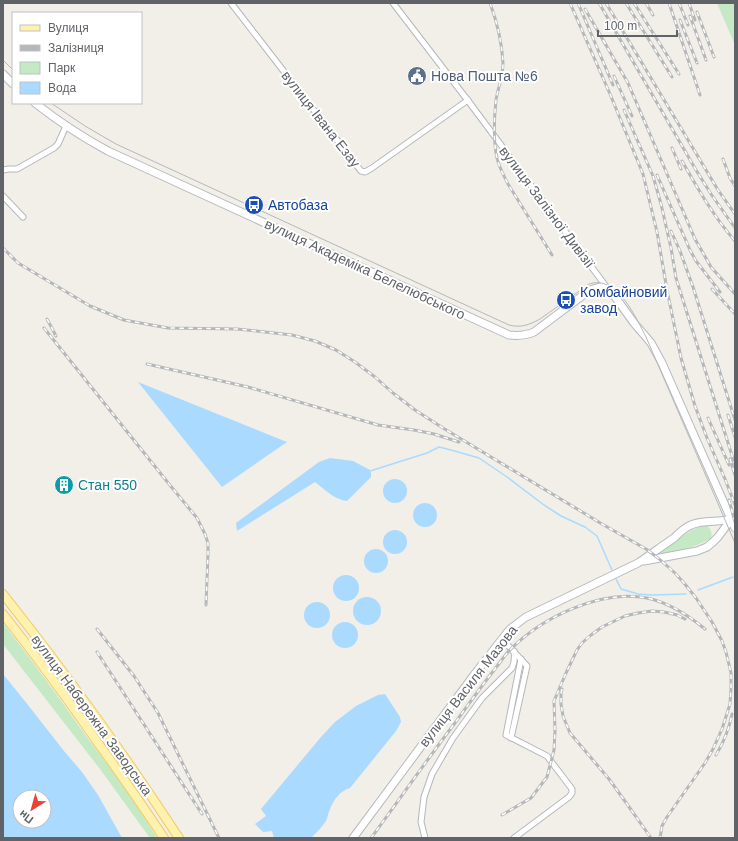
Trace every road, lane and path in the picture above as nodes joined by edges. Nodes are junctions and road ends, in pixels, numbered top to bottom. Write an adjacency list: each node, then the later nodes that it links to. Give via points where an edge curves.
1 (231, 3): 5 (street, вулиця Івана Езау, via 361,171 365,172 372,168)
2 (393, 3): 5 (street, вулиця Залізної Дивізії)
3 (3, 74): 4 (street)
4 (12, 83)
5 (468, 100): 11 (street, вулиця Залізної Дивізії)
6 (36, 104): 7 (street, вулиця Академіка Белелюбського)
7 (66, 126): 8 (street, via 54,148 17,169); 11 (street, вулиця Академіка Белелюбського, via 108,151 509,335 518,336 534,332 586,292 600,287)
8 (3, 170)
9 (3, 196): 10 (street)
10 (23, 217)
11 (608, 289): 12 (street, вулиця Залізної Дивізії, via 651,343 662,363)
12 (733, 523): 13 (street, вулиця Василя Мазова, via 727,525 707,547 698,551); 13 (street, вулиця Василя Мазова, via 725,520 692,525)
13 (638, 563): 16 (street, вулиця Василя Мазова, via 526,617)
14 (3, 594): 19 (main road, вулиця Набережна Заводська, via 91,710)
15 (3, 614): 18 (main road, вулиця Набережна Заводська, via 81,717)
16 (502, 639): 17 (street); 20 (street, вулиця Василя Мазова)
17 (514, 652): 21 (street, via 512,668 482,698 453,738 432,774 424,797 421,822); 22 (street, via 527,666 511,738 547,756 572,789 569,797)
18 (164, 838)
19 (179, 838)
20 (353, 838)
21 (425, 838)
22 (514, 838)

